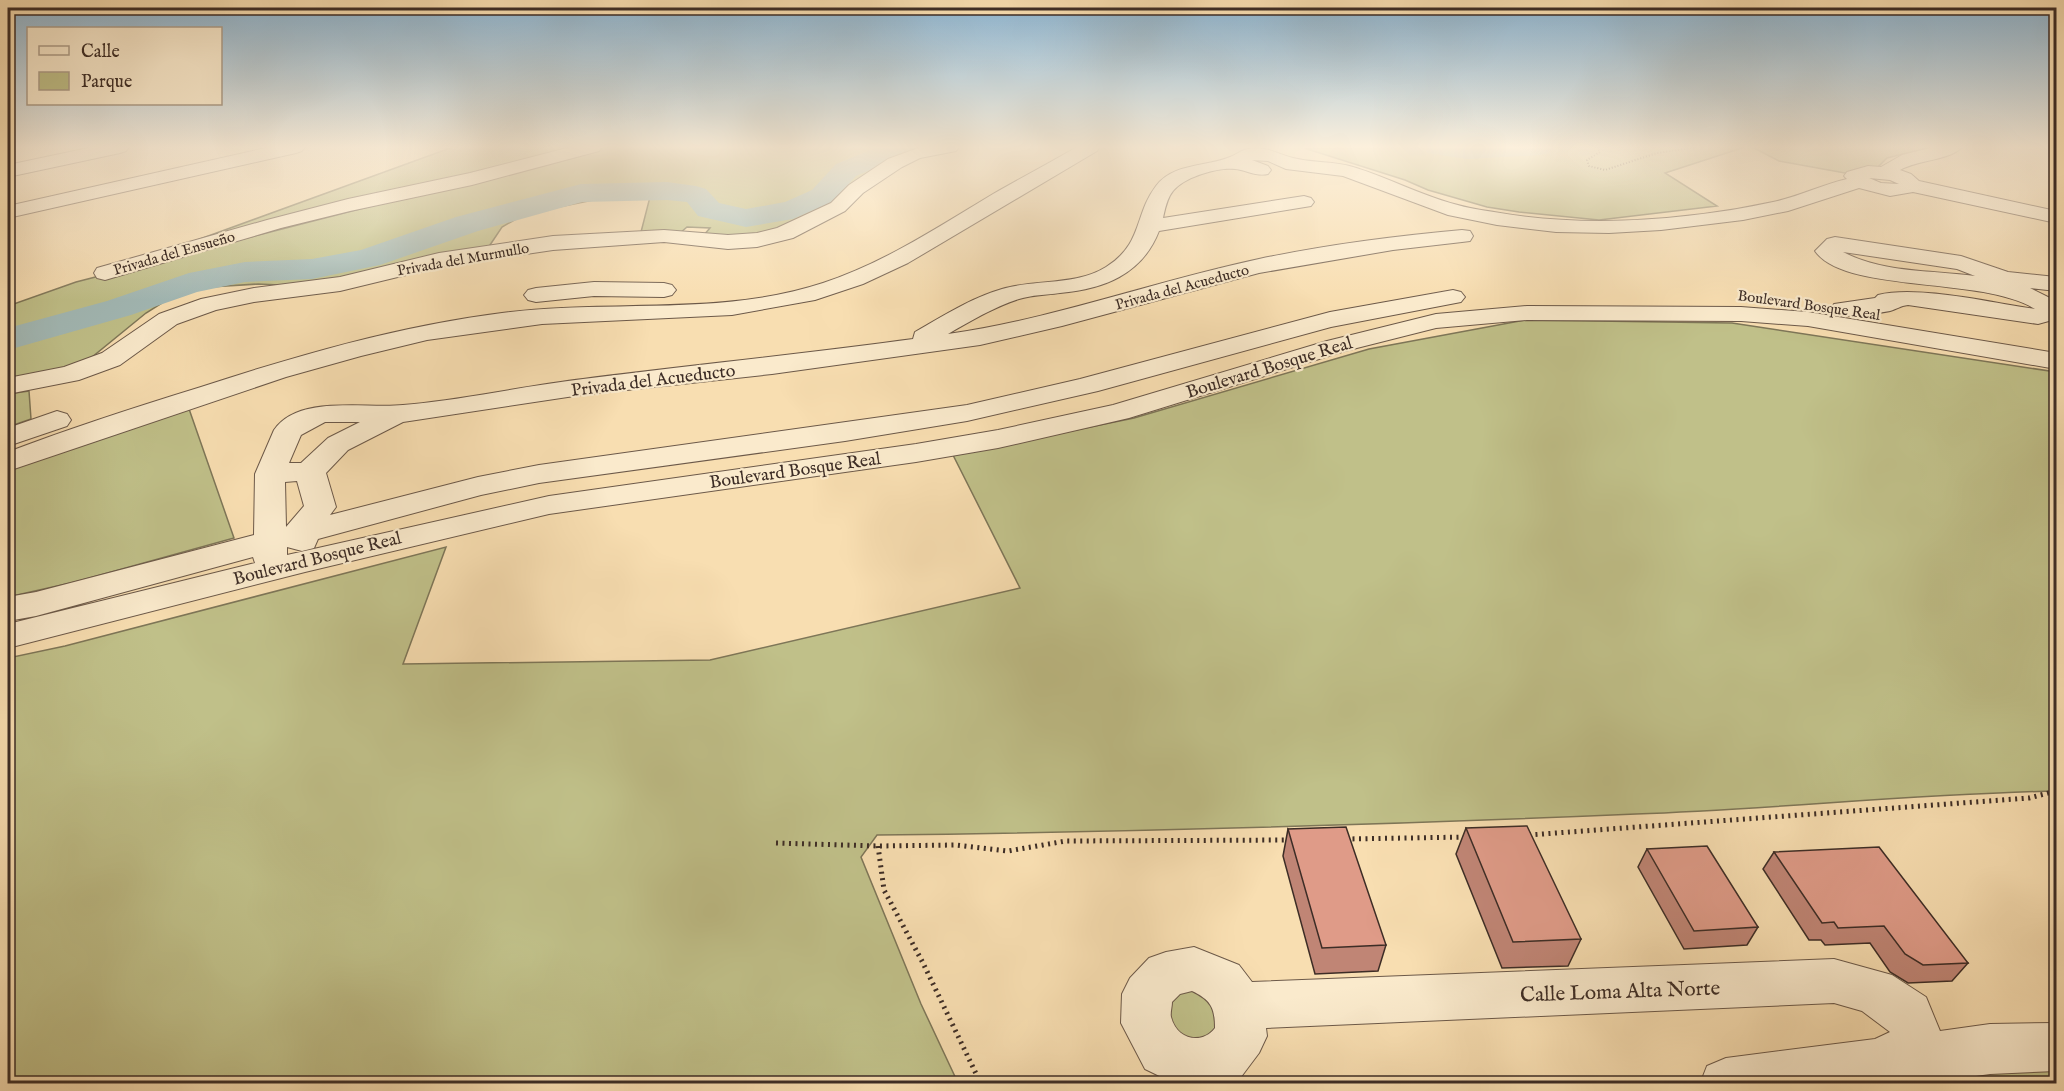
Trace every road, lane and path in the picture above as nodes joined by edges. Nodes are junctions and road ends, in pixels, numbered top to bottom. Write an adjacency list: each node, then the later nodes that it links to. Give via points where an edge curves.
1 (57, 198): 11 (street)
2 (69, 198): 11 (street)
3 (382, 198): 18 (street, Privada del Ensueño, via 285,221)
4 (847, 198): 28 (street, Privada del Murmullo, via 816,220 757,240 728,242 663,236 553,243 488,251 340,284 204,292 158,314 168,319 111,359 70,374)
5 (983, 198): 13 (street)
6 (989, 198): 13 (street)
7 (1159, 198): 16 (street, Privada del Acueducto)
8 (1419, 198): 9 (street, via 1448,209 1497,219 1609,227 1743,214)
9 (1807, 198)
10 (1967, 198): 15 (street)
11 (55, 201): 14 (street)
12 (1304, 202): 16 (street)
13 (977, 204): 27 (street, via 956,228 890,263 807,295 718,310 505,320)
14 (8, 212)
15 (2056, 217)
16 (1150, 226): 26 (street, Privada del Acueducto, via 1142,245 1124,266 1107,276 1011,294)
17 (1462, 236): 26 (street, Privada del Acueducto, via 1393,243 1259,266 1053,321 980,337)
18 (105, 273)
19 (2056, 278): 21 (street, via 2005,279 1961,263 1835,244 1827,251 1839,261 1866,270 2009,289 2042,301 2055,311 2038,317 1908,298 1886,300)
20 (1559, 290): 22 (street, Boulevard Bosque Real, via 1729,295); 23 (street); 34 (street, Boulevard Bosque Real, via 1472,294 1369,310 1091,385 967,413 807,439 547,472 478,486)
21 (1887, 304): 22 (street); 24 (street)
22 (1843, 309): 24 (street, Boulevard Bosque Real)
23 (1581, 313): 25 (street, Boulevard Bosque Real, via 1676,312 1808,320); 34 (street, Boulevard Bosque Real, via 1480,316 1410,326 1119,412 998,440 549,505)
24 (1913, 320): 25 (street, Boulevard Bosque Real)
25 (2055, 346)
26 (904, 347): 29 (street, Privada del Acueducto, via 581,387)
27 (263, 366): 30 (street, via 108,403); 31 (street)
28 (8, 386)
29 (402, 414): 32 (street, Privada del Acueducto, via 338,444); 33 (street, Privada del Acueducto, via 322,414 304,420 288,430)
30 (8, 436)
31 (8, 462)
32 (310, 471): 33 (street); 34 (street, via 320,507)
33 (270, 474): 34 (street, Privada del Acueducto)
34 (286, 551): 35 (street, Boulevard Bosque Real); 36 (street, Boulevard Bosque Real)
35 (8, 609)
36 (8, 636)
37 (2056, 791): 38 (path, via 2029,798)
38 (1526, 835)
39 (1470, 837): 40 (path)
40 (1337, 839)
41 (1293, 840): 43 (path, via 1066,841 1008,850 955,845)
42 (776, 843): 43 (path)
43 (878, 846): 47 (path, via 884,890)
44 (1240, 1006): 46 (street, Calle Loma Alta Norte, via 1834,981 1875,991 1908,1014 1920,1044)
45 (2056, 1047): 46 (street, Calle Loma Alta Norte, via 1990,1049)
46 (1874, 1066): 48 (street, Calle Loma Alta Norte)
47 (981, 1083)
48 (1726, 1083)

